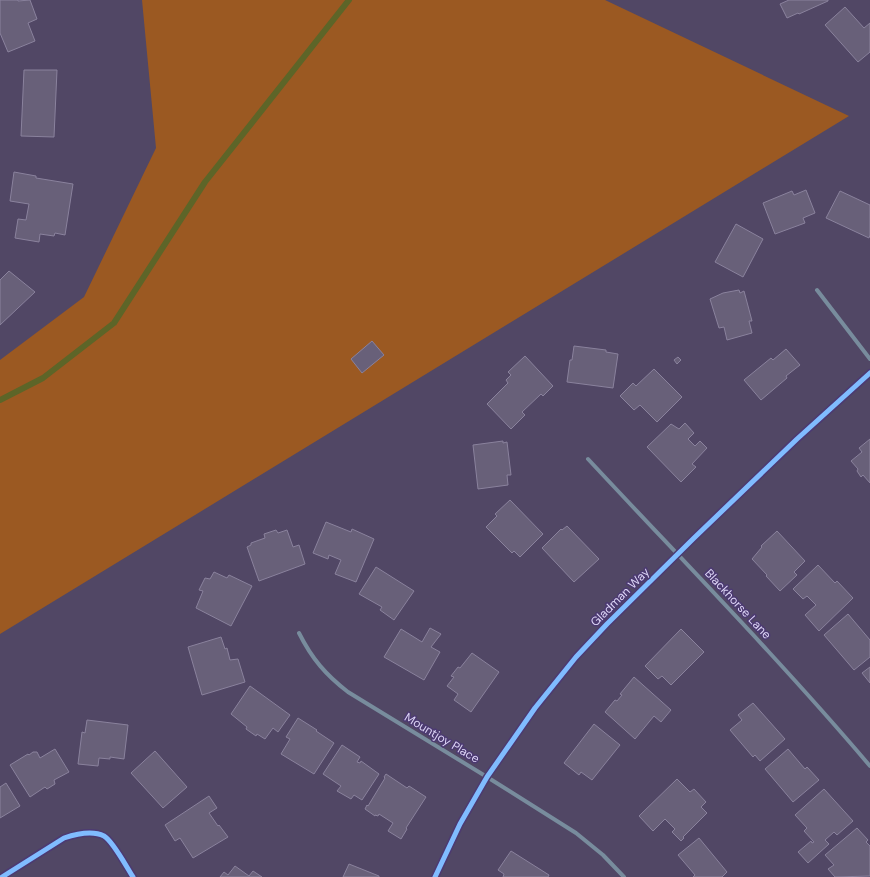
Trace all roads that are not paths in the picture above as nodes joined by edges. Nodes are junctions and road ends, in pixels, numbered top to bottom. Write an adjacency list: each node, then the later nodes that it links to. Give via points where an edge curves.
1 (817, 290): 2 (street)
2 (870, 359)
3 (870, 372): 5 (street, Gladman Way)
4 (588, 459): 5 (street, Blackhorse Lane)
5 (677, 554): 7 (street, Blackhorse Lane, via 765,647); 8 (street, Gladman Way, via 561,674)
6 (299, 634): 8 (street, Mountjoy Place, via 309,653 332,680)
7 (870, 766)
8 (487, 776): 11 (street, Gladman Way, via 460,824); 12 (street, Mountjoy Place, via 576,833 603,855)
9 (2, 877): 10 (street, via 64,838 94,833 105,836)
10 (133, 877)
11 (435, 877)
12 (624, 877)

